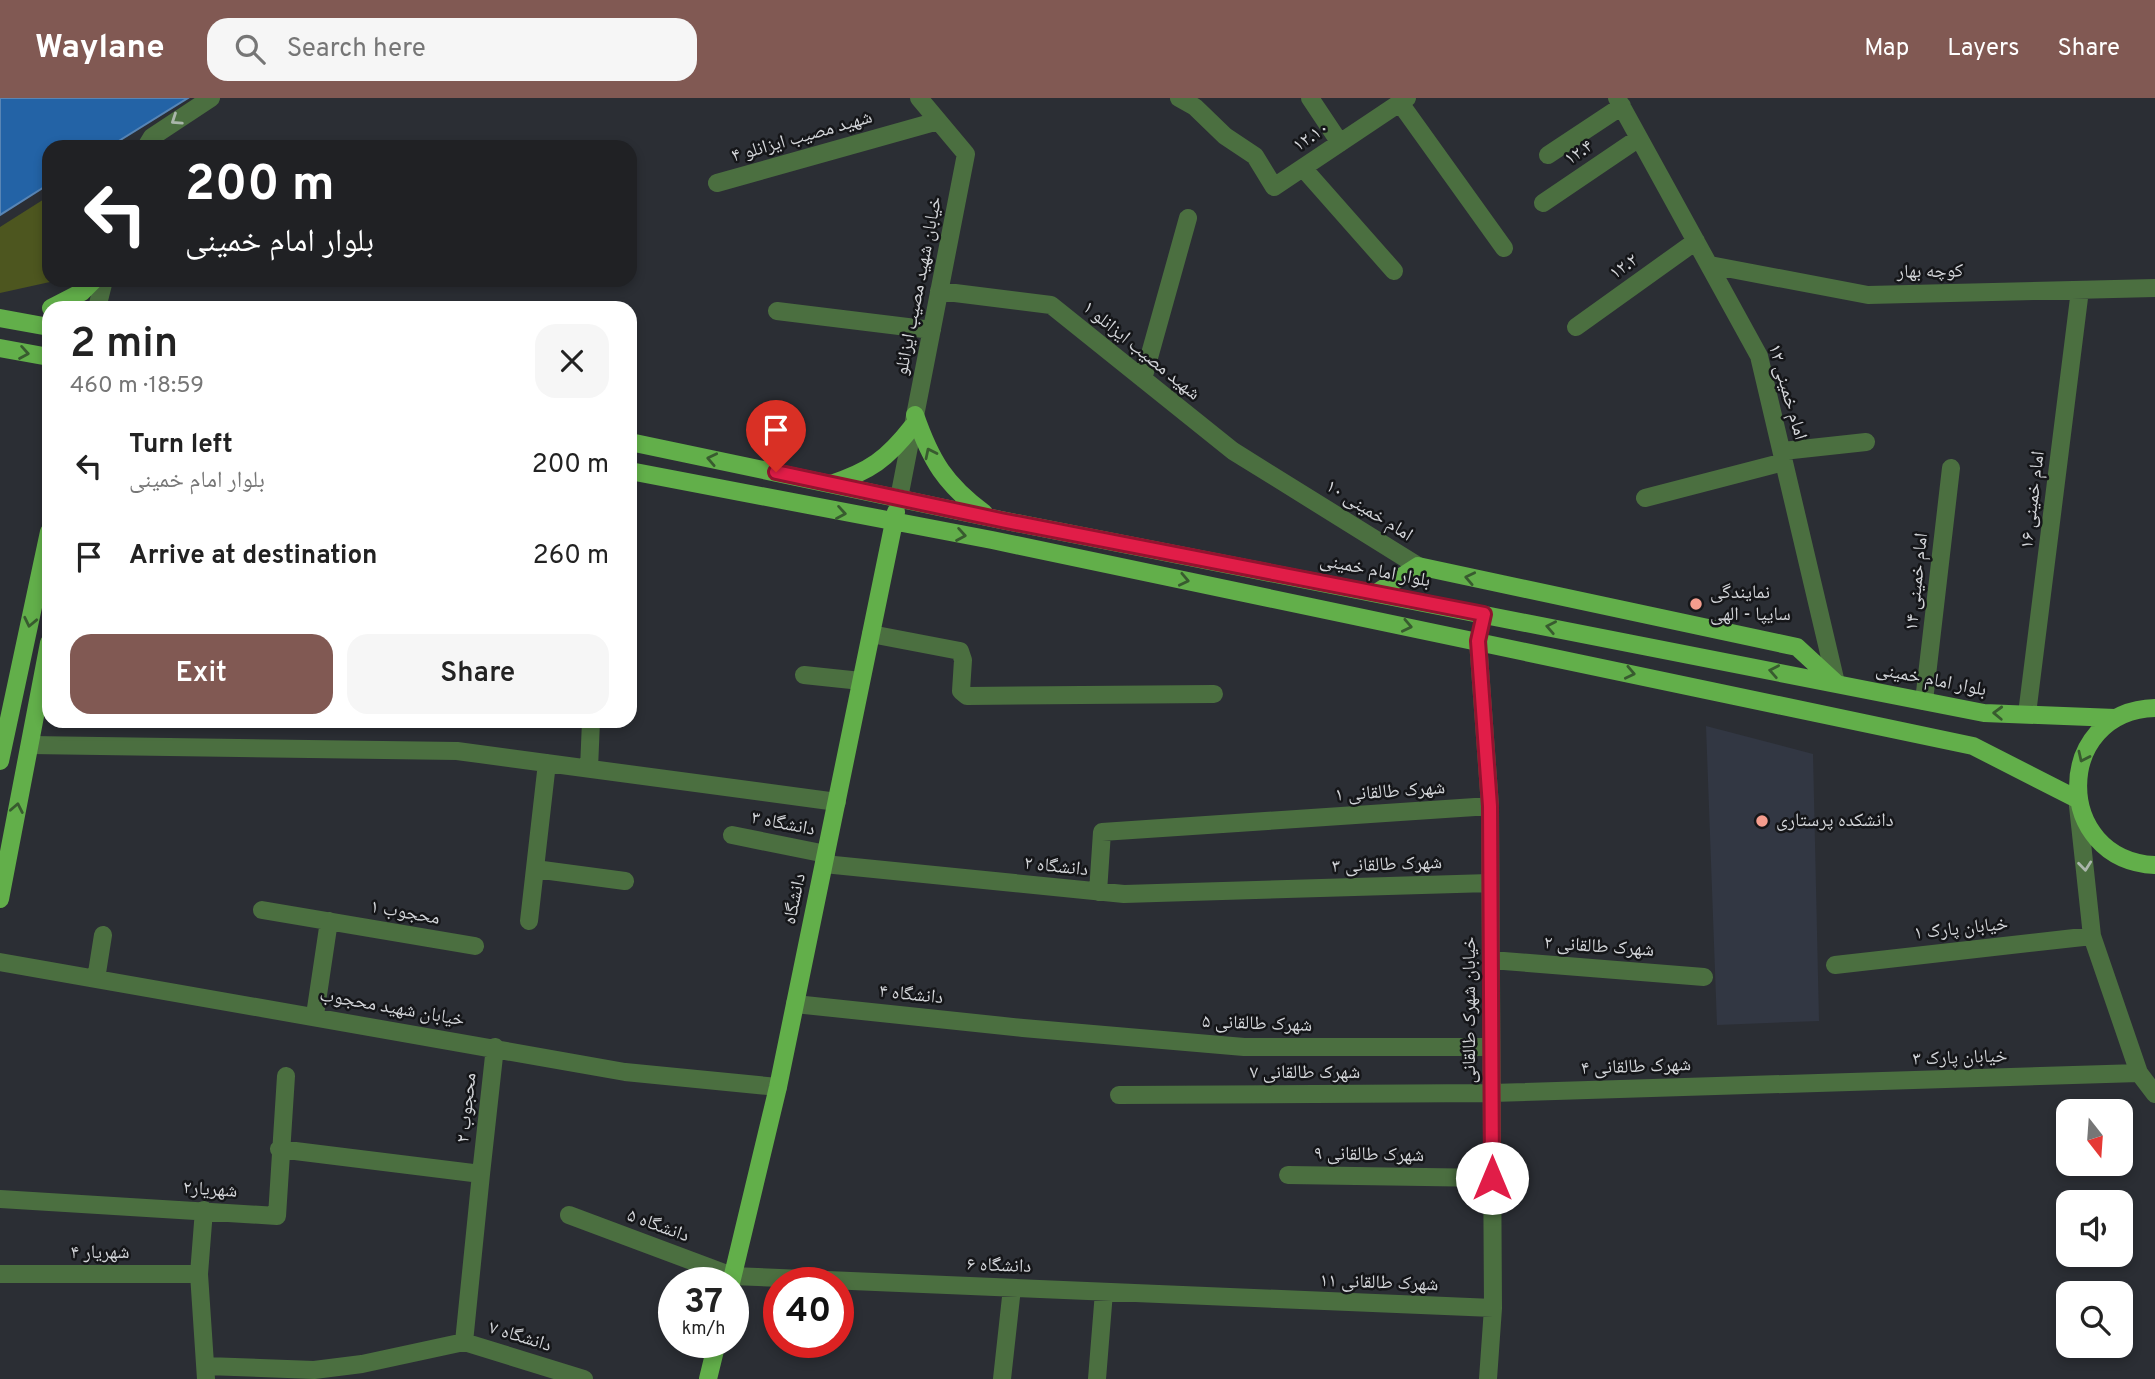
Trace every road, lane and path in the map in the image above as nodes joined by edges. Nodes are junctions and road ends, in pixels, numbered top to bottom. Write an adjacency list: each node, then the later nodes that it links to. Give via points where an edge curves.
1 (211, 98): 9 (street, one-way to 9)
2 (919, 98): 7 (street, خیابان شهید مصیب ایزانلو)
3 (1179, 98): 12 (street, ۱۲.۱۰, via 1255,156 1274,187)
4 (1310, 98): 10 (street)
5 (1404, 100): 10 (street, ۱۲.۱۰); 17 (street)
6 (1620, 102): 8 (street, امام خمینی ۱۲); 11 (street)
7 (938, 121): 13 (street, شهید مصیب ایزانلو ۴); 23 (street, خیابان شهید مصیب ایزانلو, via 966,154)
8 (1639, 138): 14 (street, ۱۲.۴); 16 (street, امام خمینی ۱۲)
9 (150, 140)
10 (1340, 143): 12 (street, ۱۲.۱۰)
11 (1548, 155)
12 (1303, 168): 19 (street)
13 (718, 183)
14 (1543, 203)
15 (1188, 218): 33 (street)
16 (1696, 241): 18 (street, امام خمینی ۱۲); 29 (street, ۱۲.۲)
17 (1504, 248)
18 (1710, 265): 22 (street, کوچه بهار, via 1868,295); 37 (street, امام خمینی ۱۲, via 1759,356)
19 (1394, 271)
20 (87, 287): 24 (main road)
21 (2155, 288): 22 (street, کوچه بهار)
22 (2080, 290): 60 (street, امام خمینی ۱۶)
23 (939, 291): 30 (street, خیابان شهید مصیب ایزانلو); 33 (street, شهید مصیب ایزانلو ۱, via 1051,305)
24 (64, 301)
25 (42, 310): 27 (main road)
26 (777, 312): 30 (street)
27 (5, 319): 28 (main road)
28 (42, 326)
29 (1576, 327)
30 (932, 330): 34 (street, خیابان شهید مصیب ایزانلو)
31 (0, 348): 32 (main road, one-way to 32)
32 (42, 356)
33 (1143, 379): 41 (street, شهید مصیب ایزانلو ۱, via 1233,451)
34 (914, 421): 40 (main road, via 882,460 863,473); 42 (street, خیابان شهید مصیب ایزانلو); 44 (main road, one-way to 34, via 948,482)
35 (1866, 442): 37 (street)
36 (637, 443): 40 (main road, بلوار امام خمینی, one-way to 36)
37 (1783, 456): 43 (street); 56 (street, امام خمینی ۱۲)
38 (1951, 468): 58 (street, امام خمینی ۱۴)
39 (637, 472): 45 (main road, one-way to 45)
40 (831, 484): 42 (main road, بلوار امام خمینی)
41 (1298, 492): 47 (street, امام خمینی ۱۰)
42 (899, 498): 44 (main road, بلوار امام خمینی); 45 (main road, دانشگاه)
43 (1645, 498)
44 (989, 518): 49 (main road, بلوار امام خمینی)
45 (894, 522): 51 (main road, دانشگاه); 52 (main road, one-way to 52)
46 (42, 565): 64 (main road, one-way to 64)
47 (1418, 566): 48 (main road, one-way to 47); 49 (main road)
48 (1510, 586): 50 (main road); 56 (main road, via 1797,647)
49 (1376, 593): 50 (main road, بلوار امام خمینی)
50 (1492, 615): 52 (main road); 56 (main road, بلوار امام خمینی, one-way to 50)
51 (871, 634): 55 (main road, دانشگاه); 57 (street, via 960,650 961,691 967,696)
52 (1478, 641): 67 (main road, one-way to 67, via 1973,747); 69 (street, خیابان شهرک طالقانی)
53 (804, 675): 55 (street)
54 (42, 680): 63 (main road)
55 (861, 681): 68 (main road, دانشگاه)
56 (1836, 683): 58 (main road, بلوار امام خمینی)
57 (1214, 694)
58 (1924, 701): 60 (main road, بلوار امام خمینی, one-way to 58, via 1984,713)
59 (2155, 708): 61 (main road, via 2140,708)
60 (2027, 714): 61 (main road, بلوار امام خمینی)
61 (2115, 718): 67 (main road, one-way to 67, via 2092,739 2078,767)
62 (591, 728): 66 (street)
63 (30, 744): 65 (street, via 457,751); 78 (main road, one-way to 63)
64 (0, 761)
65 (547, 763): 66 (street); 73 (street)
66 (589, 769): 68 (street)
67 (2077, 799): 72 (main road, via 2088,828 2109,851 2137,864); 83 (street, one-way to 83)
68 (837, 802): 71 (main road, دانشگاه)
69 (1490, 806): 75 (street, خیابان شهرک طالقانی); 77 (street, شهرک طالقانی ۱, via 1102,832)
70 (732, 835): 71 (street, دانشگاه ۳)
71 (825, 859): 77 (street, دانشگاه ۲); 90 (main road, دانشگاه)
72 (2155, 865)
73 (535, 869): 74 (street); 81 (street)
74 (625, 881)
75 (1490, 883): 76 (street, شهرک طالقانی ۳); 85 (street, خیابان شهرک طالقانی)
76 (1285, 889): 77 (street, دانشگاه ۲)
77 (1098, 892)
78 (0, 899)
79 (262, 910): 80 (street, محجوب ۱)
80 (329, 921): 84 (street, محجوب ۱); 91 (street)
81 (529, 921)
82 (103, 934): 89 (street)
83 (2092, 936): 87 (street, خیابان پارک ۱); 95 (street)
84 (474, 946)
85 (1491, 960): 88 (street, شهرک طالقانی ۲); 94 (street, خیابان شهرک طالقانی)
86 (0, 962): 89 (street, خیابان شهید محجوب)
87 (1835, 965)
88 (1704, 977)
89 (96, 979): 91 (street, خیابان شهید محجوب)
90 (795, 1004): 92 (street, دانشگاه ۴); 98 (main road, دانشگاه)
91 (315, 1015): 93 (street, خیابان شهید محجوب)
92 (1023, 1028): 94 (street, شهرک طالقانی ۵, via 1244,1047)
93 (495, 1047): 98 (street, خیابان شهید محجوب, via 625,1072); 103 (street, محجوب ۲)
94 (1491, 1047): 99 (street, خیابان شهرک طالقانی)
95 (2139, 1073): 97 (street, خیابان پارک ۳); 100 (street)
96 (286, 1076): 102 (street, شهریار۲)
97 (1781, 1084): 99 (street, شهرک طالقانی ۴)
98 (778, 1087): 110 (main road, دانشگاه)
99 (1492, 1093): 101 (street, شهرک طالقانی ۷); 105 (street, خیابان شهرک طالقانی)
100 (2155, 1094)
101 (1119, 1095)
102 (279, 1149): 103 (street); 107 (street, شهریار۲, via 277,1216)
103 (481, 1174): 118 (street, محجوب ۲)
104 (1288, 1175): 105 (street, شهرک طالقانی ۹)
105 (1492, 1178): 117 (street, خیابان شهرک طالقانی)
106 (0, 1199): 107 (street, شهریار۲)
107 (204, 1210): 112 (street)
108 (569, 1215): 109 (street, دانشگاه ۵)
109 (701, 1267)
110 (735, 1267)
111 (0, 1274): 112 (street, شهریار ۴)
112 (199, 1274): 120 (street)
113 (749, 1280): 114 (street, دانشگاه ۶)
114 (1012, 1288): 115 (street, دانشگاه ۶); 124 (street)
115 (1104, 1292): 116 (street, دانشگاه ۶); 125 (street)
116 (1263, 1299): 117 (street, شهرک طالقانی ۱۱)
117 (1493, 1308): 126 (street, خیابان شهرک طالقانی)
118 (464, 1342): 121 (street, دانشگاه ۷); 122 (street, دانشگاه ۷)
119 (714, 1358): 123 (main road)
120 (206, 1372): 121 (street, دانشگاه ۷)
121 (361, 1372)
122 (584, 1379)
123 (711, 1379)
124 (1002, 1379)
125 (1097, 1379)
126 (1488, 1379)

